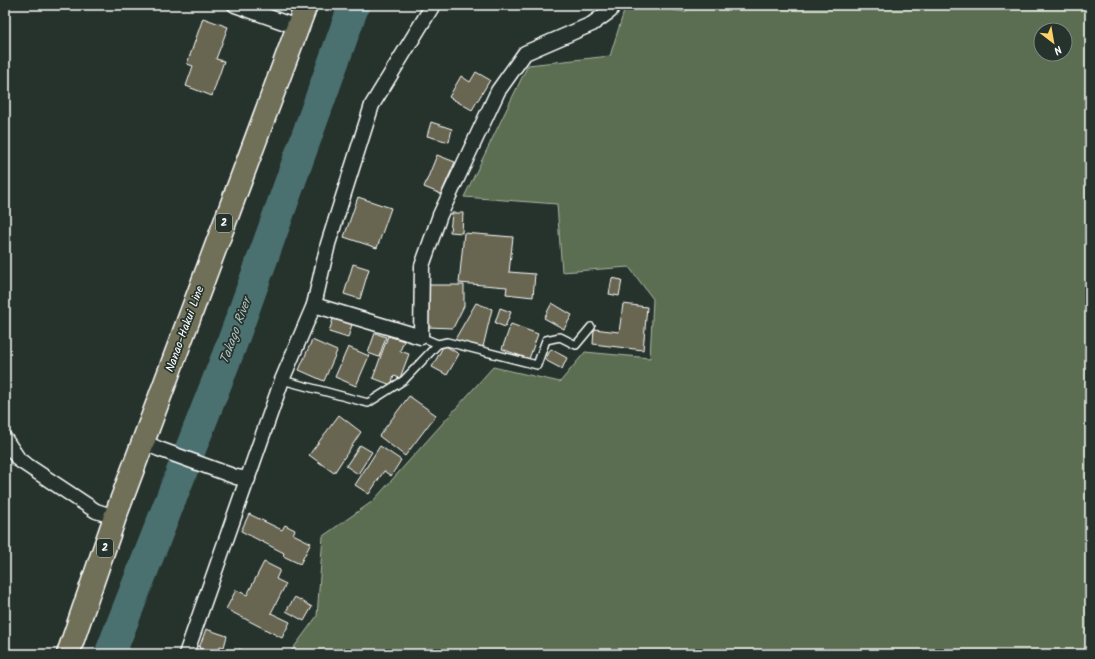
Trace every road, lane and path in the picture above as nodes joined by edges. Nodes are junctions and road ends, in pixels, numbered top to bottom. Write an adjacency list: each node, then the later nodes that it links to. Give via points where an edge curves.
1 (234, 5): 5 (street)
2 (306, 5): 5 (main road, Nanao-Hakui Line / 2)
3 (433, 5): 6 (street, via 372,105 328,244)
4 (614, 5): 8 (street, via 592,24 525,53 498,92 440,215 422,266)
5 (298, 27): 12 (main road, Nanao-Hakui Line / 2)
6 (314, 305): 8 (street); 10 (street)
7 (591, 327): 9 (lane, via 576,344 560,337 546,340 536,365 447,342)
8 (421, 337): 9 (lane)
9 (438, 344): 10 (lane, via 404,380 368,404)
10 (282, 380): 13 (street)
11 (5, 439): 14 (street, via 20,460 96,511)
12 (151, 446): 13 (street); 14 (main road, Nanao-Hakui Line / 2)
13 (242, 478): 16 (street)
14 (115, 517): 15 (main road, Nanao-Hakui Line / 2)
15 (68, 654)
16 (186, 654)

